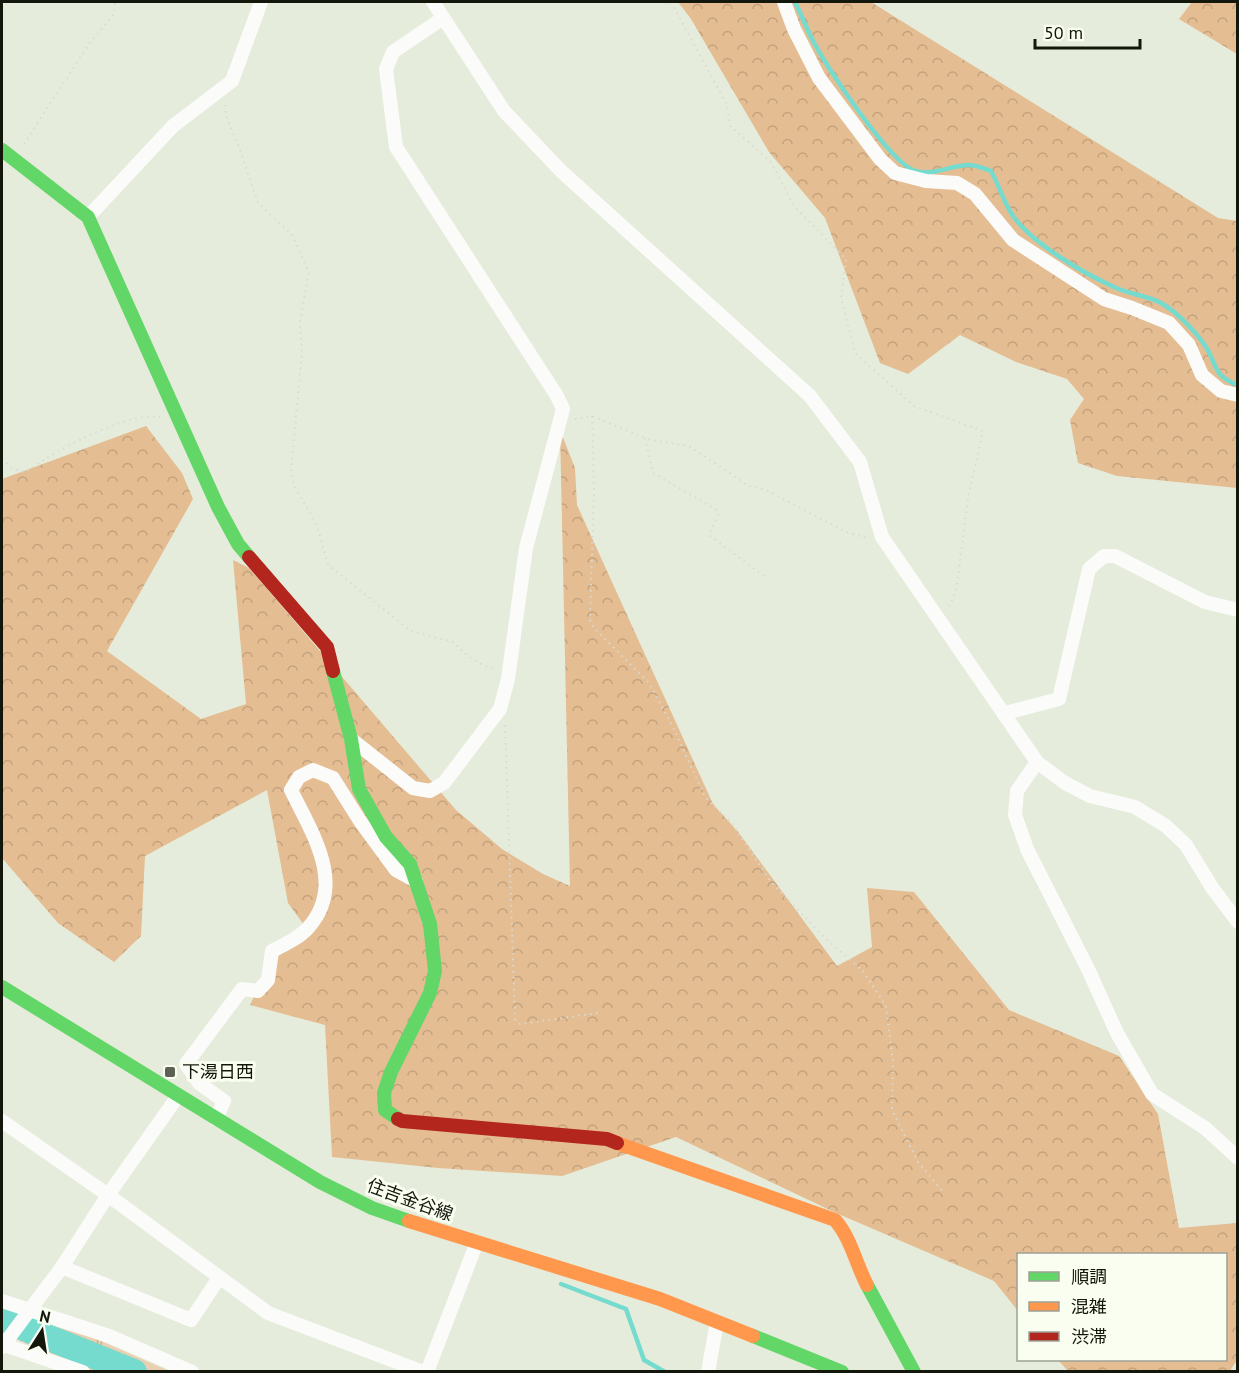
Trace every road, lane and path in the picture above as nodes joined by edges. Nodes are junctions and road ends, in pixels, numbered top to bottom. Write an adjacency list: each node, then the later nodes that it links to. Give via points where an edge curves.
1 (115, 2): 9 (path, via 114,14 89,44)
2 (261, 2): 7 (street, via 232,81)
3 (433, 2): 6 (street)
4 (671, 2): 20 (path, via 727,105 730,126 771,162 793,205 846,259 841,298 855,353 914,406 983,431 968,498 956,592)
5 (784, 2): 11 (street, via 819,78 895,173 957,183 975,194 1013,240 1104,299 1168,323 1189,345 1202,375 1221,391)
6 (443, 18): 13 (street, via 393,52 386,69 396,147 557,396 563,409); 17 (street, via 504,111 561,171 810,396 860,462)
7 (222, 88): 10 (street, via 173,126); 21 (path, via 226,116 258,203 292,235 309,272 300,322 302,352 291,471 294,486 317,525 328,565 411,631 453,642 487,667)
8 (2, 150): 9 (street)
9 (14, 159): 10 (street)
10 (88, 217): 14 (street)
11 (1238, 395)
12 (592, 416): 13 (path); 15 (path); 34 (path, via 590,620 649,683 705,797 731,822 771,882 825,938 863,970 886,1006 892,1110 918,1162)
13 (561, 417): 21 (street, via 526,548)
14 (178, 420): 16 (path, via 149,415 112,426 24,472 13,469); 24 (street, via 238,544 327,647)
15 (645, 438): 17 (path, via 689,446 748,486 766,490 846,532); 18 (path, via 653,473 717,510 709,534)
16 (2, 459)
17 (886, 543): 20 (street)
18 (768, 579)
19 (1238, 610): 23 (street, via 1205,602 1115,556 1104,556 1089,569 1059,699)
20 (940, 624): 23 (street)
21 (509, 672): 22 (street)
22 (500, 709): 24 (street, via 444,783 430,791 413,788); 29 (path, via 505,715 515,1019 520,1024)
23 (1005, 713): 25 (street)
24 (351, 739): 26 (street, via 359,789 386,837 410,864)
25 (1037, 762): 27 (street, via 1090,796 1135,807 1166,826 1186,845); 33 (street, via 1017,791 1015,815 1027,849 1117,1032 1152,1094 1205,1128)
26 (416, 882): 31 (street, via 396,870 333,778 313,770 299,777 291,790 315,839 327,888 322,906 308,929 273,951 268,980 258,991 242,989 186,1064 199,1083 224,1101); 48 (street, via 430,924 435,971 430,993 391,1072 384,1093 385,1110 402,1120 607,1139 835,1220 844,1230 858,1268)
27 (1238, 922)
28 (4, 993): 30 (street, 住吉金谷線)
29 (598, 1013)
30 (178, 1096): 31 (street, 住吉金谷線); 35 (street)
31 (216, 1119): 36 (street, 住吉金谷線, via 320,1182 372,1208)
32 (2, 1121): 35 (street)
33 (1238, 1158)
34 (943, 1192)
35 (108, 1195): 37 (street); 38 (street)
36 (477, 1242): 41 (street, 住吉金谷線, via 660,1299); 45 (street)
37 (62, 1267): 38 (street, via 191,1320); 40 (street)
38 (219, 1278): 45 (street, via 268,1313)
39 (2, 1300): 40 (street)
40 (28, 1310): 42 (street); 44 (street, via 109,1336)
41 (717, 1322): 46 (street); 47 (street, 住吉金谷線)
42 (2, 1345): 43 (street)
43 (83, 1371)
44 (192, 1371)
45 (425, 1371)
46 (708, 1371)
47 (842, 1371)
48 (914, 1371)

